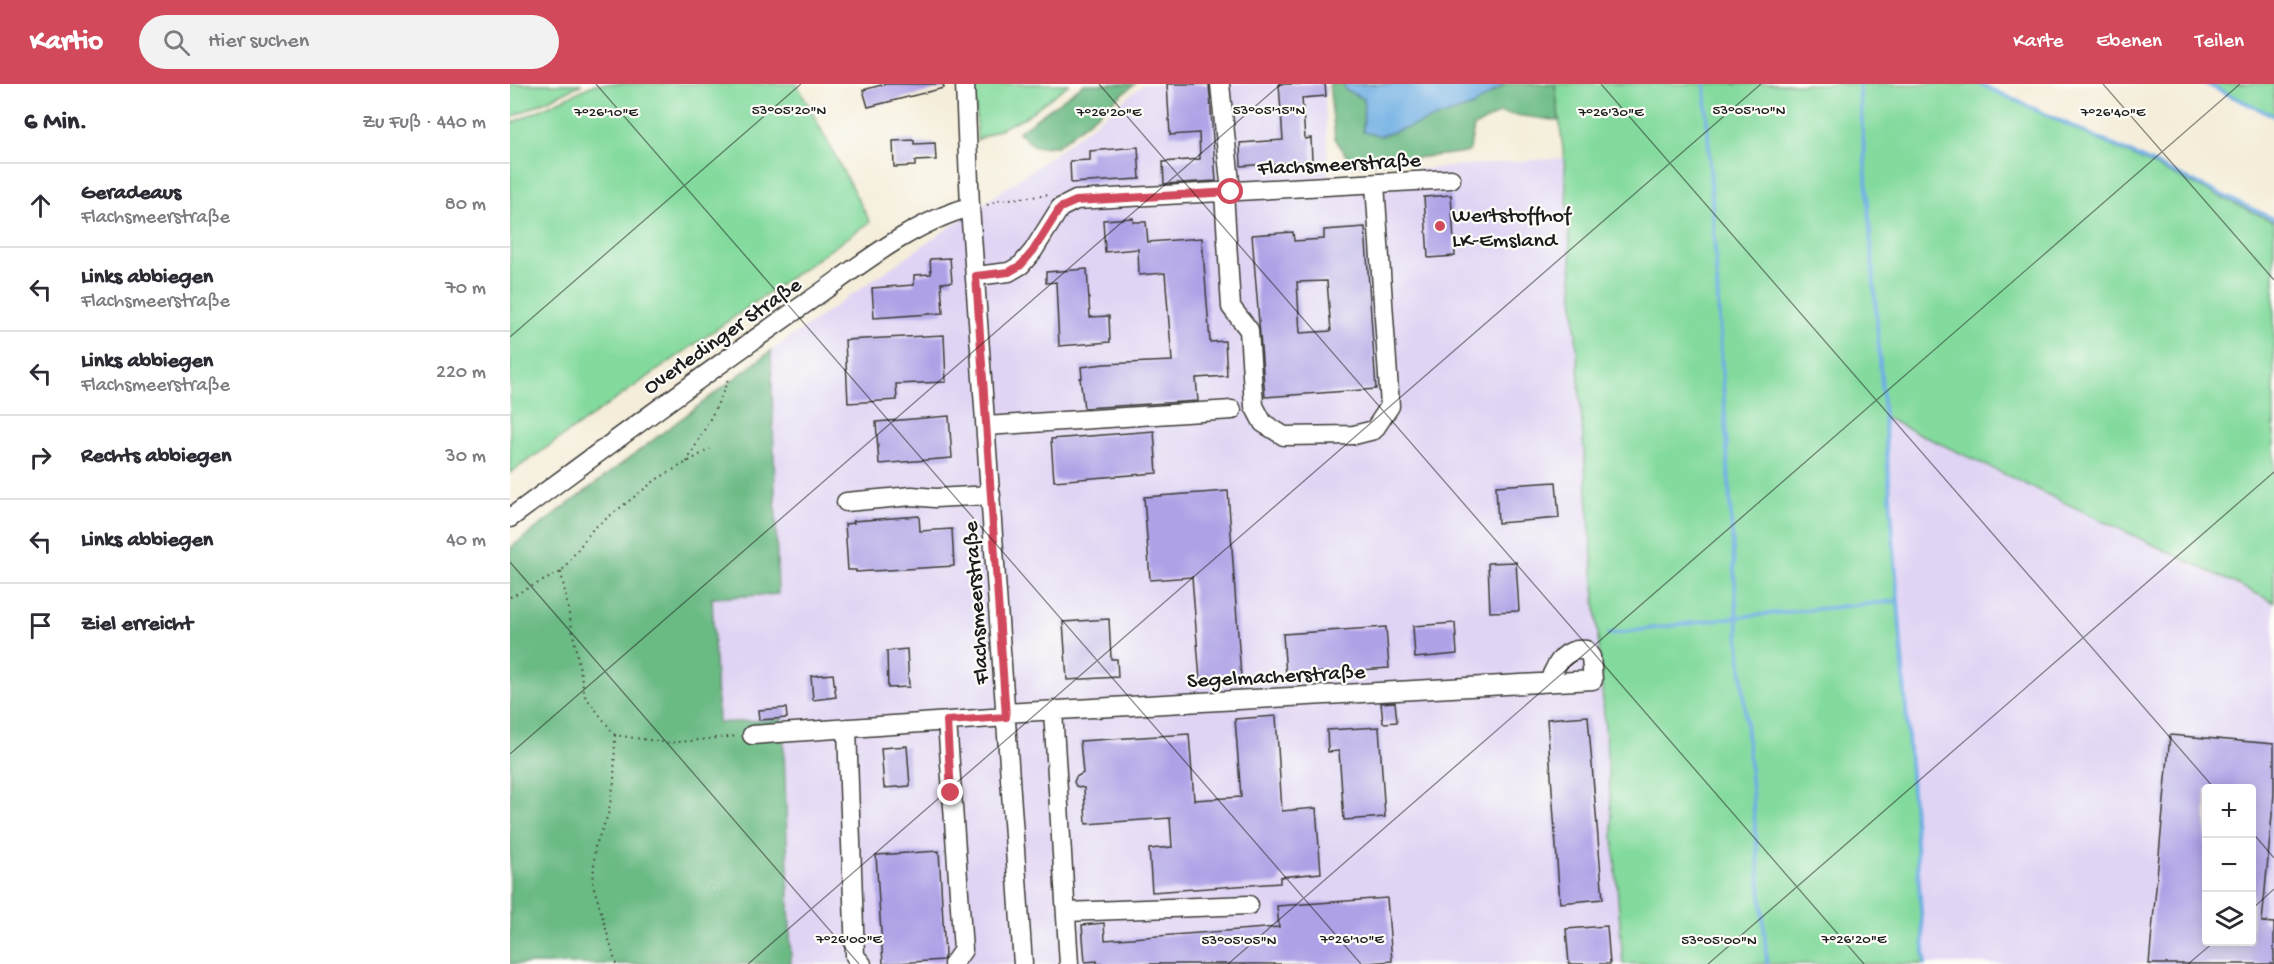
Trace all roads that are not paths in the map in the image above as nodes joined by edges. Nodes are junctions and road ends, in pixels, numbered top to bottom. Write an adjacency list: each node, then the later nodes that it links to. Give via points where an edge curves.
1 (965, 84): 6 (street, Flachsmeerstraße)
2 (1220, 84): 5 (street)
3 (1451, 179): 4 (street, Flachsmeerstraße)
4 (1375, 184): 5 (street, Flachsmeerstraße); 5 (street, via 1390,406 1374,430 1354,435 1284,436 1258,417 1250,330 1231,307)
5 (1227, 192): 7 (street, Flachsmeerstraße, via 1076,201 1060,208 1021,265 1009,272)
6 (970, 213): 7 (street, Flachsmeerstraße); 12 (street, Overledinger Straße, via 941,215 882,251 738,350)
7 (976, 276): 9 (street, Flachsmeerstraße)
8 (1232, 410): 9 (street)
9 (986, 426): 10 (street, Flachsmeerstraße)
10 (991, 495): 11 (street); 15 (street, Flachsmeerstraße)
11 (846, 502)
12 (510, 518)
13 (1549, 682): 14 (street, Segelmacherstraße)
14 (1053, 711): 15 (street, Segelmacherstraße); 20 (street)
15 (1006, 715): 16 (street, Segelmacherstraße); 23 (street, Flachsmeerstraße)
16 (947, 721): 17 (street, Segelmacherstraße); 22 (street, via 963,950)
17 (847, 728): 18 (street, Segelmacherstraße); 21 (street, via 855,956)
18 (752, 735)
19 (1249, 905): 20 (street)
20 (1066, 912): 24 (street)
21 (862, 964)
22 (952, 964)
23 (1023, 964)
24 (1069, 964)

